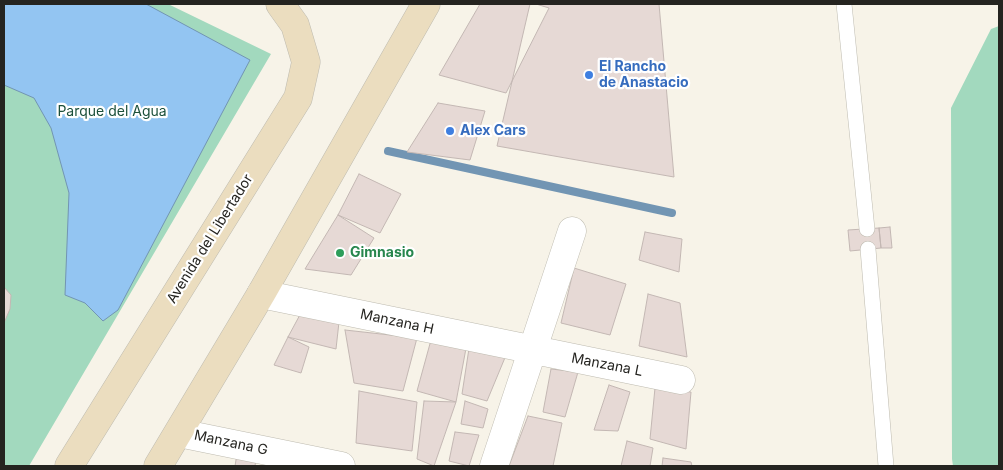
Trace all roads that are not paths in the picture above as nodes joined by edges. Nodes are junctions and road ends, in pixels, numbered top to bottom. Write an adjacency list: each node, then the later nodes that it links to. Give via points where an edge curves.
1 (280, 4): 11 (main road, Avenida del Libertador, via 295,25 306,62 298,98)
2 (426, 4): 7 (main road)
3 (844, 4): 4 (lane)
4 (867, 229)
5 (572, 230): 8 (street)
6 (868, 249): 15 (lane)
7 (261, 294): 8 (street, Manzana H); 10 (main road)
8 (533, 350): 9 (street, Manzana L); 14 (street)
9 (681, 380)
10 (179, 433): 12 (main road); 13 (street, Manzana G)
11 (69, 466)
12 (158, 466)
13 (341, 466)
14 (494, 466)
15 (886, 466)

